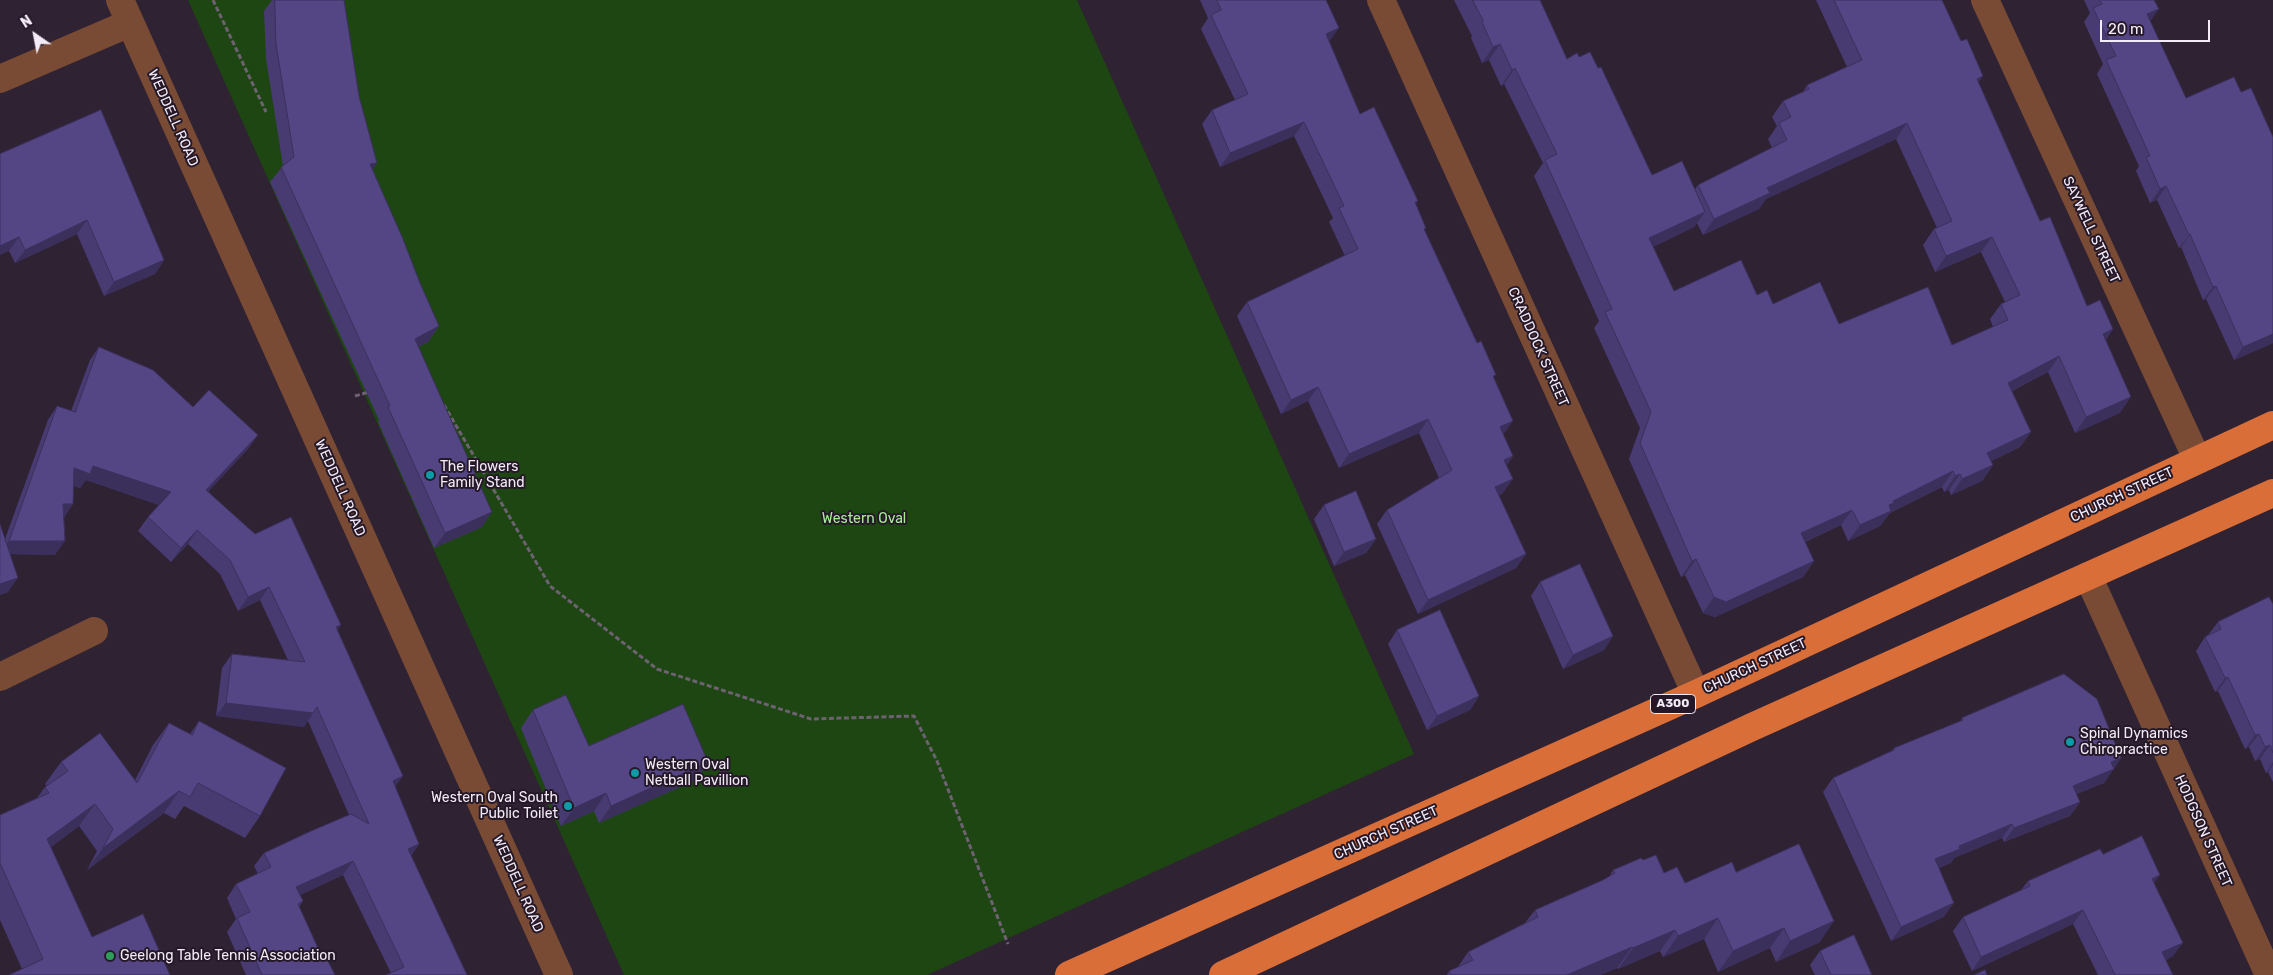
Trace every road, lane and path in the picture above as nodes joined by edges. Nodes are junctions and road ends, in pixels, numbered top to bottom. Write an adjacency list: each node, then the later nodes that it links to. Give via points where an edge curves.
1 (212, 0): 6 (path)
2 (1381, 0): 16 (street, CRADDOCK STREET)
3 (1985, 0): 11 (street, SAYWELL STREET)
4 (125, 11): 5 (street); 18 (street, WEDDELL ROAD)
5 (0, 79)
6 (266, 112)
7 (373, 390): 8 (path)
8 (355, 396)
9 (442, 401): 17 (path, via 550,586 657,668 811,719 914,716 937,761)
10 (2273, 425): 11 (highway, CHURCH STREET / A300)
11 (2197, 459): 16 (highway, CHURCH STREET / A300)
12 (2273, 493): 13 (highway)
13 (2088, 576): 20 (highway, via 1743,732); 21 (street, HODGSON STREET)
14 (94, 631): 15 (street)
15 (0, 677)
16 (1696, 694): 19 (highway, CHURCH STREET / A300)
17 (1008, 944)
18 (560, 975)
19 (1069, 975)
20 (1223, 975)
21 (2269, 975)

